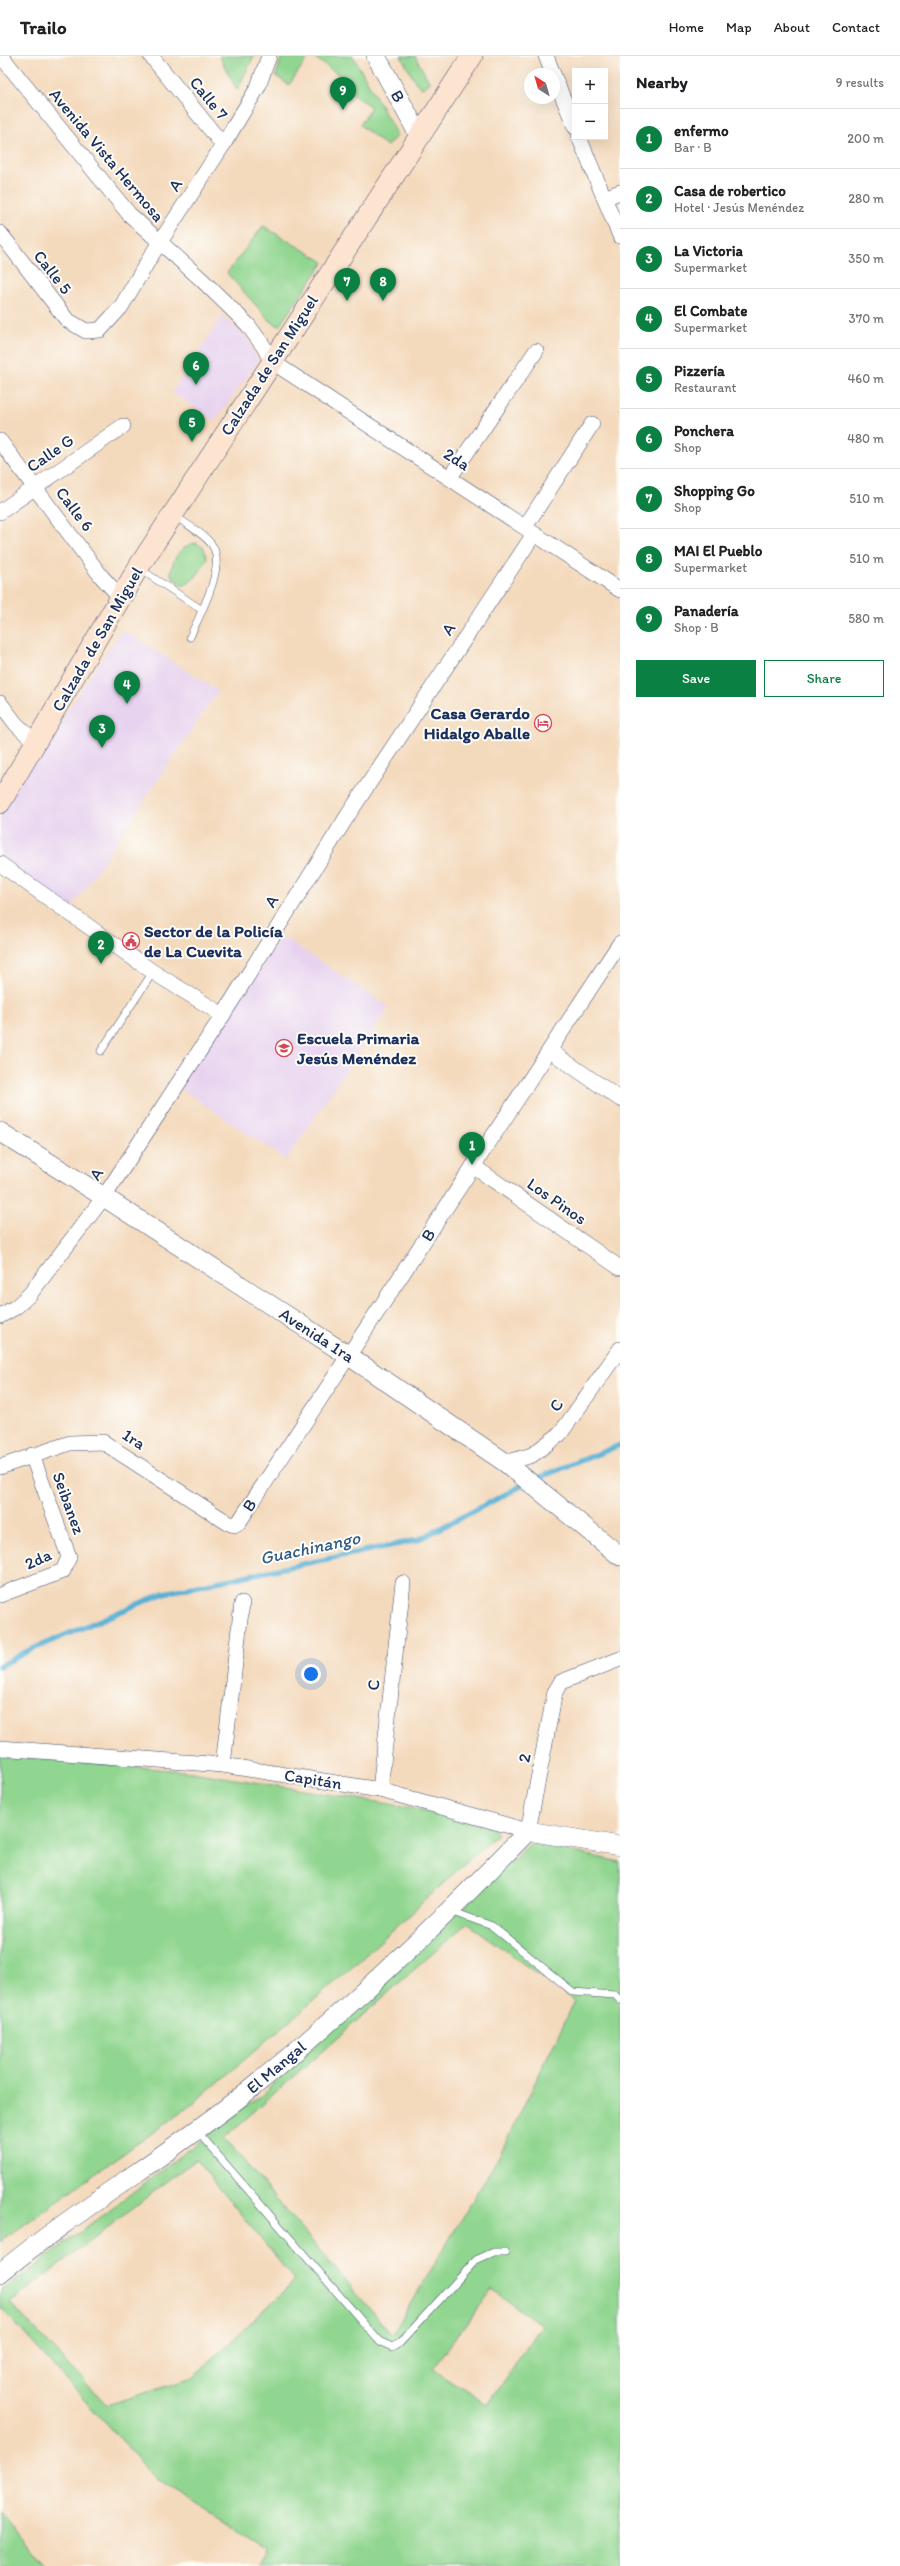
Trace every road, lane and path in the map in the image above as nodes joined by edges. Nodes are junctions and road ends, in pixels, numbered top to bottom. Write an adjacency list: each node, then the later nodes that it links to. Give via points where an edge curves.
1 (1, 56): 17 (street, Avenida Vista Hermosa, via 129,214)
2 (151, 56): 12 (street, Calle 7)
3 (269, 56): 12 (street, A, via 258,87)
4 (376, 56): 10 (street, B)
5 (472, 56): 10 (main road, Calzada de San Miguel)
6 (546, 56): 7 (street)
7 (551, 68)
8 (560, 90): 9 (street)
9 (572, 120)
10 (420, 137): 20 (main road, Calzada de San Miguel)
11 (580, 140): 14 (street)
12 (223, 145): 17 (street, A)
13 (620, 192): 14 (street)
14 (604, 198): 16 (street)
15 (0, 233): 18 (street, Calle 5, via 57,308)
16 (620, 236)
17 (159, 243): 18 (street, A, via 121,308 107,325 93,332); 20 (street, Avenida Vista Hermosa, via 248,325)
18 (80, 329)
19 (536, 351): 24 (street)
20 (271, 361): 24 (street, 2da); 27 (main road, Calzada de San Miguel)
21 (592, 424): 28 (street, A)
22 (123, 426): 25 (street, Calle G)
23 (0, 441): 25 (street, Calle 6)
24 (450, 477): 28 (street, 2da)
25 (34, 487): 26 (street, Calle G); 31 (street, Calle 6, via 101,576)
26 (0, 512)
27 (172, 514): 29 (main road, Calzada de San Miguel); 32 (lane, via 212,545 218,558 216,573)
28 (530, 530): 30 (street, 2da); 40 (street, A)
29 (138, 568): 31 (main road, Calzada de San Miguel); 32 (lane)
30 (620, 590)
31 (121, 598): 35 (main road, Calzada de San Miguel)
32 (202, 610): 33 (lane)
33 (190, 637)
34 (0, 703): 35 (street, via 16,724)
35 (36, 743): 36 (main road, Calzada de San Miguel)
36 (0, 803)
37 (0, 864): 39 (street)
38 (620, 943): 42 (street, B)
39 (153, 972): 40 (street); 41 (lane)
40 (223, 1015): 46 (street, A)
41 (100, 1051)
42 (550, 1051): 43 (street); 45 (street, B)
43 (620, 1099)
44 (0, 1132): 46 (street, Avenida 1ra)
45 (473, 1166): 47 (street, Los Pinos); 50 (street, B)
46 (104, 1197): 48 (street, A, via 30,1294 16,1307); 50 (street, Avenida 1ra)
47 (620, 1268)
48 (0, 1316)
49 (620, 1349): 53 (street, C, via 560,1434)
50 (349, 1356): 53 (street, Avenida 1ra); 54 (street, B, via 239,1522)
51 (32, 1455): 52 (street, 1ra); 54 (street, 1ra, via 70,1443 103,1442); 56 (street, Seibanez, via 69,1557)
52 (0, 1467)
53 (513, 1467): 55 (street, Avenida 1ra)
54 (234, 1525)
55 (620, 1556)
56 (67, 1565): 58 (street, 2da, via 63,1571)
57 (403, 1583): 63 (street, C)
58 (0, 1595)
59 (242, 1603): 62 (street)
60 (620, 1659): 64 (street, 2, via 561,1682 555,1692)
61 (0, 1748): 62 (street, Capitán)
62 (223, 1765): 63 (street, Capitán)
63 (380, 1790): 64 (street, Capitán)
64 (528, 1831): 65 (street, Capitán); 66 (street, El Mangal)
65 (620, 1846)
66 (451, 1911): 67 (lane, via 492,1926 573,1992 615,1995); 68 (street, El Mangal, via 312,2037 248,2091)
67 (620, 2000)
68 (196, 2129): 69 (lane, via 379,2341 392,2347 400,2343 476,2260 494,2252); 70 (street, El Mangal)
69 (506, 2252)
70 (0, 2273)

